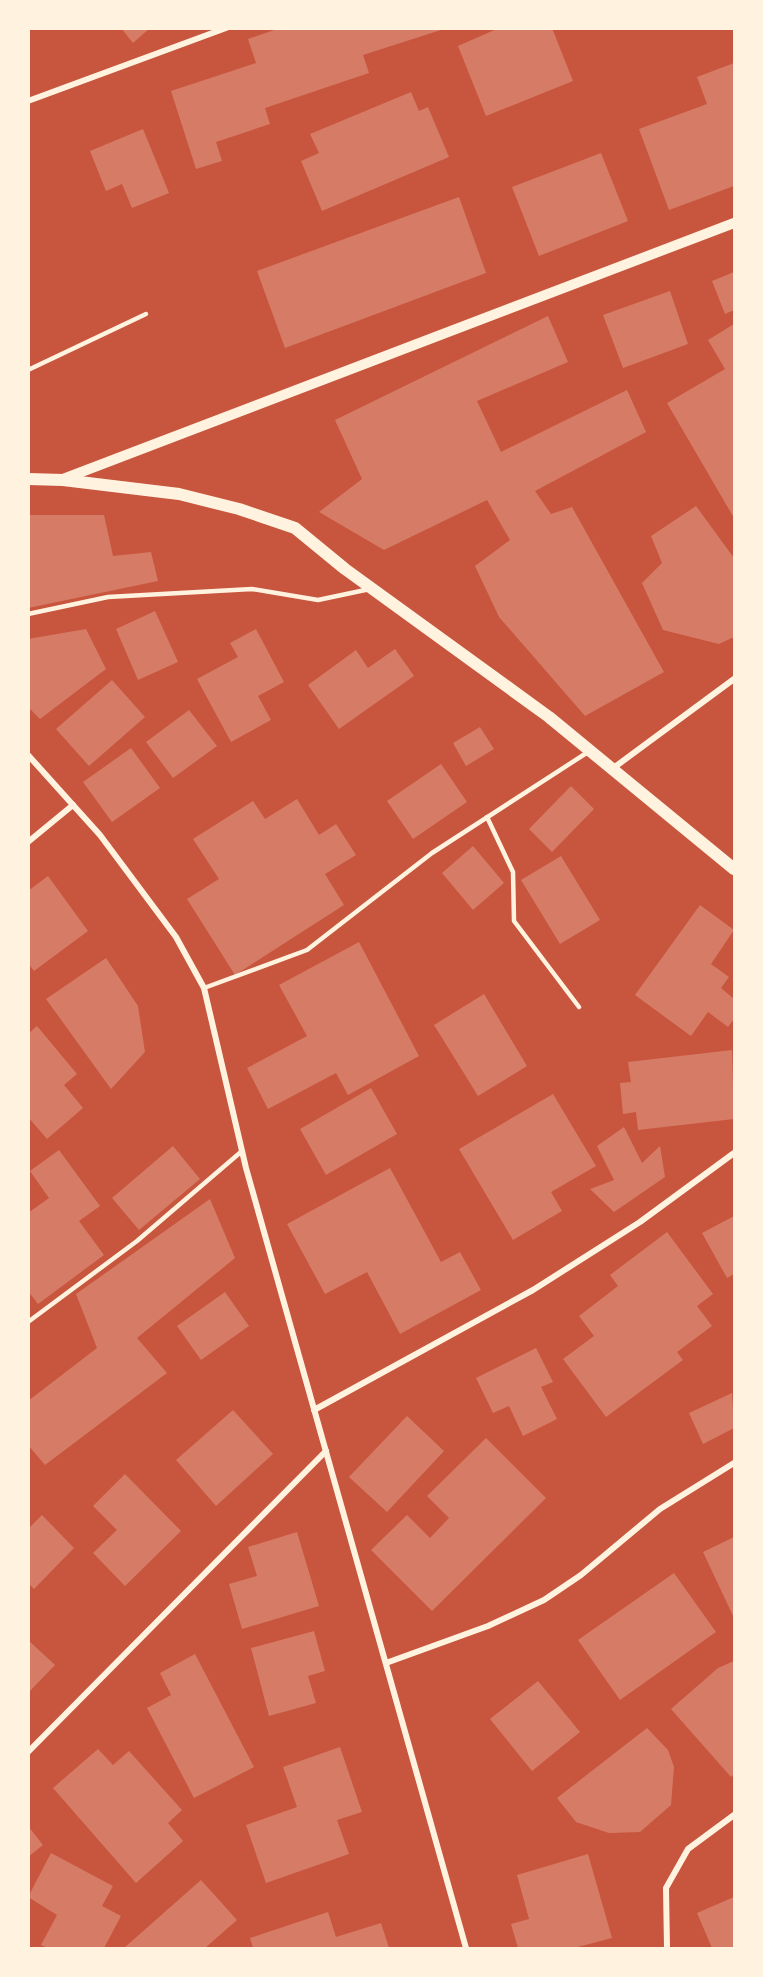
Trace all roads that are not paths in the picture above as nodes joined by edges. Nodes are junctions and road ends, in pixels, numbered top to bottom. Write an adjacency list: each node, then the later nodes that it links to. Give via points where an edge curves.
1 (226, 28): 2 (street)
2 (28, 101)
3 (735, 223): 7 (street)
4 (146, 314): 5 (lane)
5 (28, 370)
6 (28, 479): 7 (main road)
7 (63, 480): 8 (main road, via 179,494 295,528)
8 (373, 589): 9 (lane, via 318,600 252,589 108,597); 11 (main road)
9 (28, 615)
10 (735, 679): 13 (street)
11 (591, 751): 13 (main road); 15 (lane)
12 (28, 756): 14 (street)
13 (612, 769): 17 (main road)
14 (73, 805): 16 (street); 18 (street, via 176,937)
15 (488, 817): 18 (lane, via 432,853 307,950); 19 (lane, via 513,872 514,921)
16 (28, 842)
17 (735, 869)
18 (204, 988): 20 (street)
19 (579, 1007)
20 (242, 1151): 22 (lane, via 137,1241); 23 (street)
21 (735, 1153): 23 (street, via 640,1222 533,1290)
22 (28, 1322)
23 (314, 1410): 24 (street)
24 (326, 1451): 26 (street); 27 (street)
25 (735, 1463): 26 (street, via 660,1509 581,1575 544,1600 488,1626)
26 (386, 1663): 29 (street)
27 (28, 1752)
28 (735, 1815): 30 (street, via 688,1849 666,1888)
29 (466, 1948)
30 (668, 1948)

